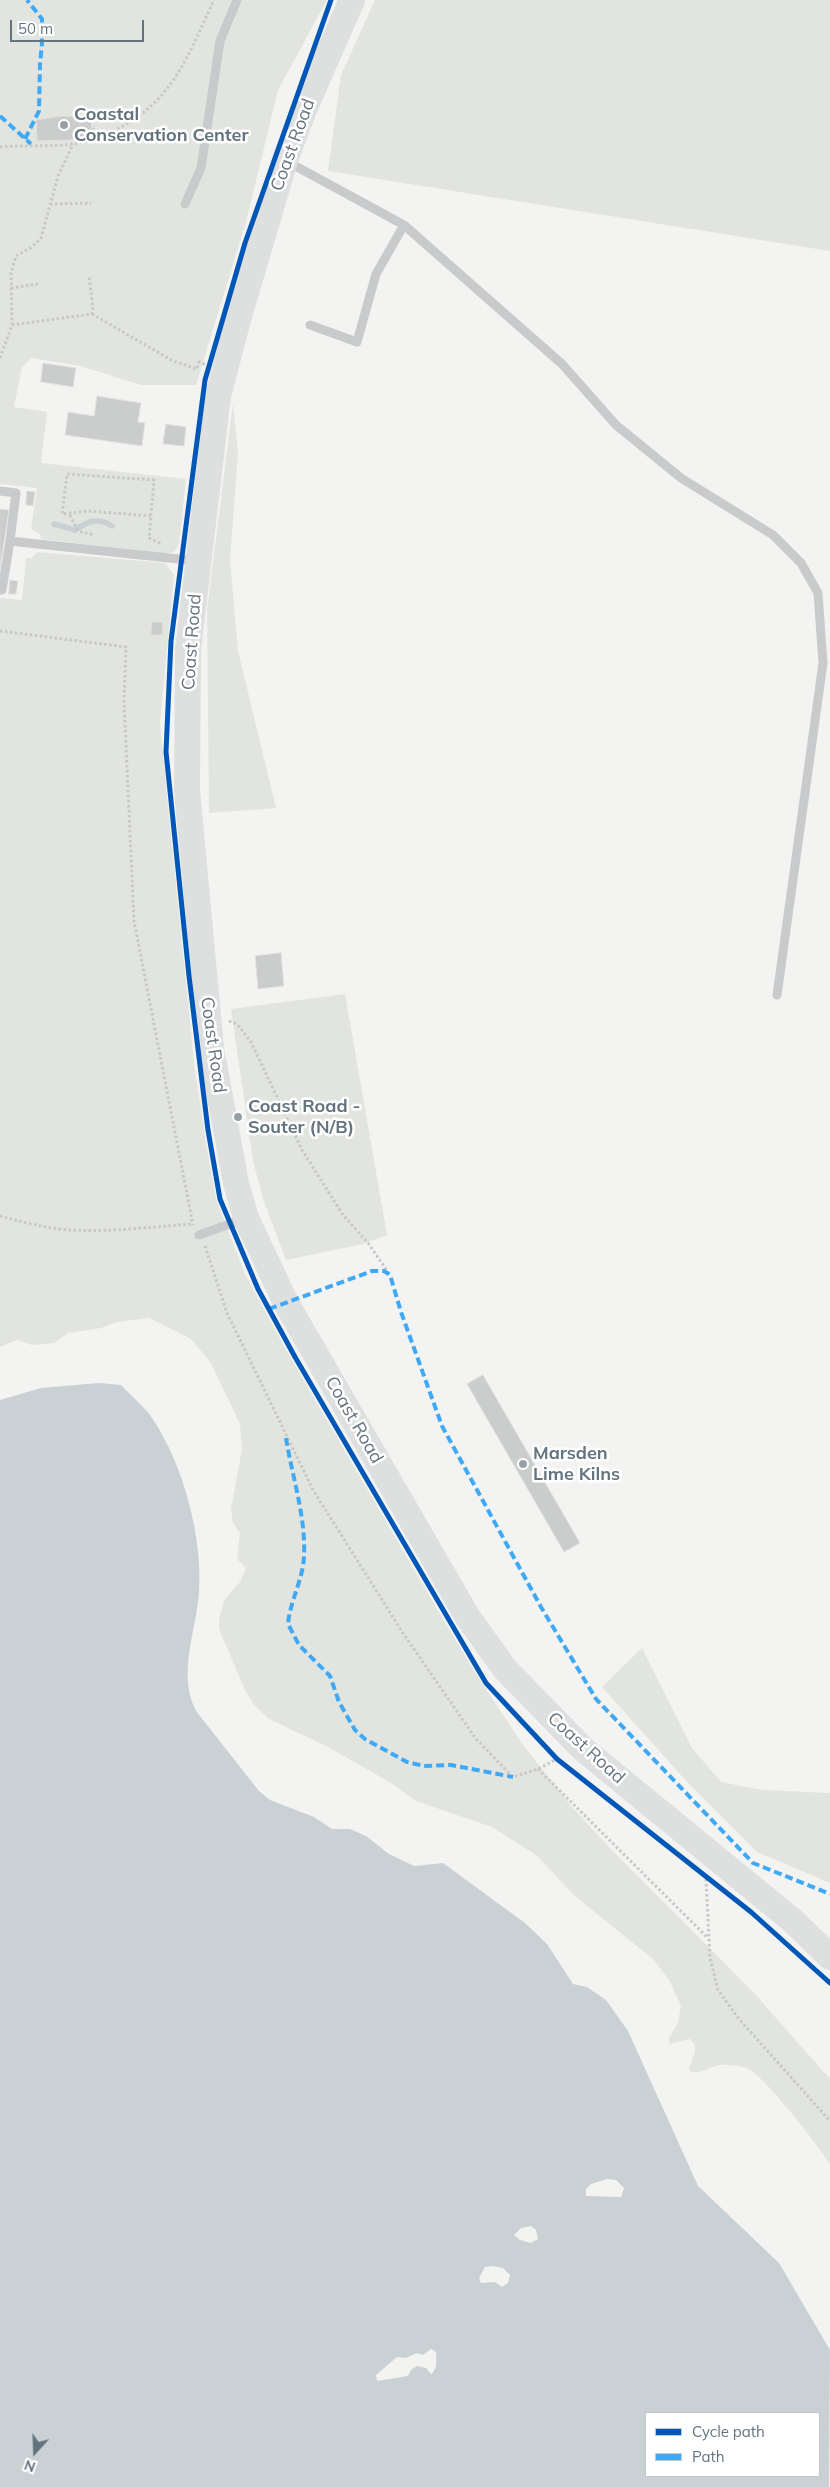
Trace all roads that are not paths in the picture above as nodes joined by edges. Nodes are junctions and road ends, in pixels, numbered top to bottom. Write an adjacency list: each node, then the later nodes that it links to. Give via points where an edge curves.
1 (237, 0): 4 (lane, via 220,41 201,168)
2 (352, 0): 3 (main road, Coast Road, via 303,112)
3 (286, 160): 5 (lane); 9 (main road, Coast Road, via 218,396)
4 (185, 204)
5 (404, 225): 6 (lane, via 376,274 357,342); 11 (lane, via 562,364 616,425 681,478 774,535 801,563 818,593 824,663)
6 (310, 325)
7 (0, 491): 8 (lane, via 16,493)
8 (10, 541): 9 (lane); 10 (lane)
9 (187, 560): 12 (main road, Coast Road, via 186,790 211,1048 236,1183)
10 (0, 590)
11 (777, 995)
12 (246, 1218): 13 (lane); 14 (main road, Coast Road, via 286,1303 467,1616 504,1669 583,1749 793,1921)
13 (200, 1235)
14 (830, 1957)

